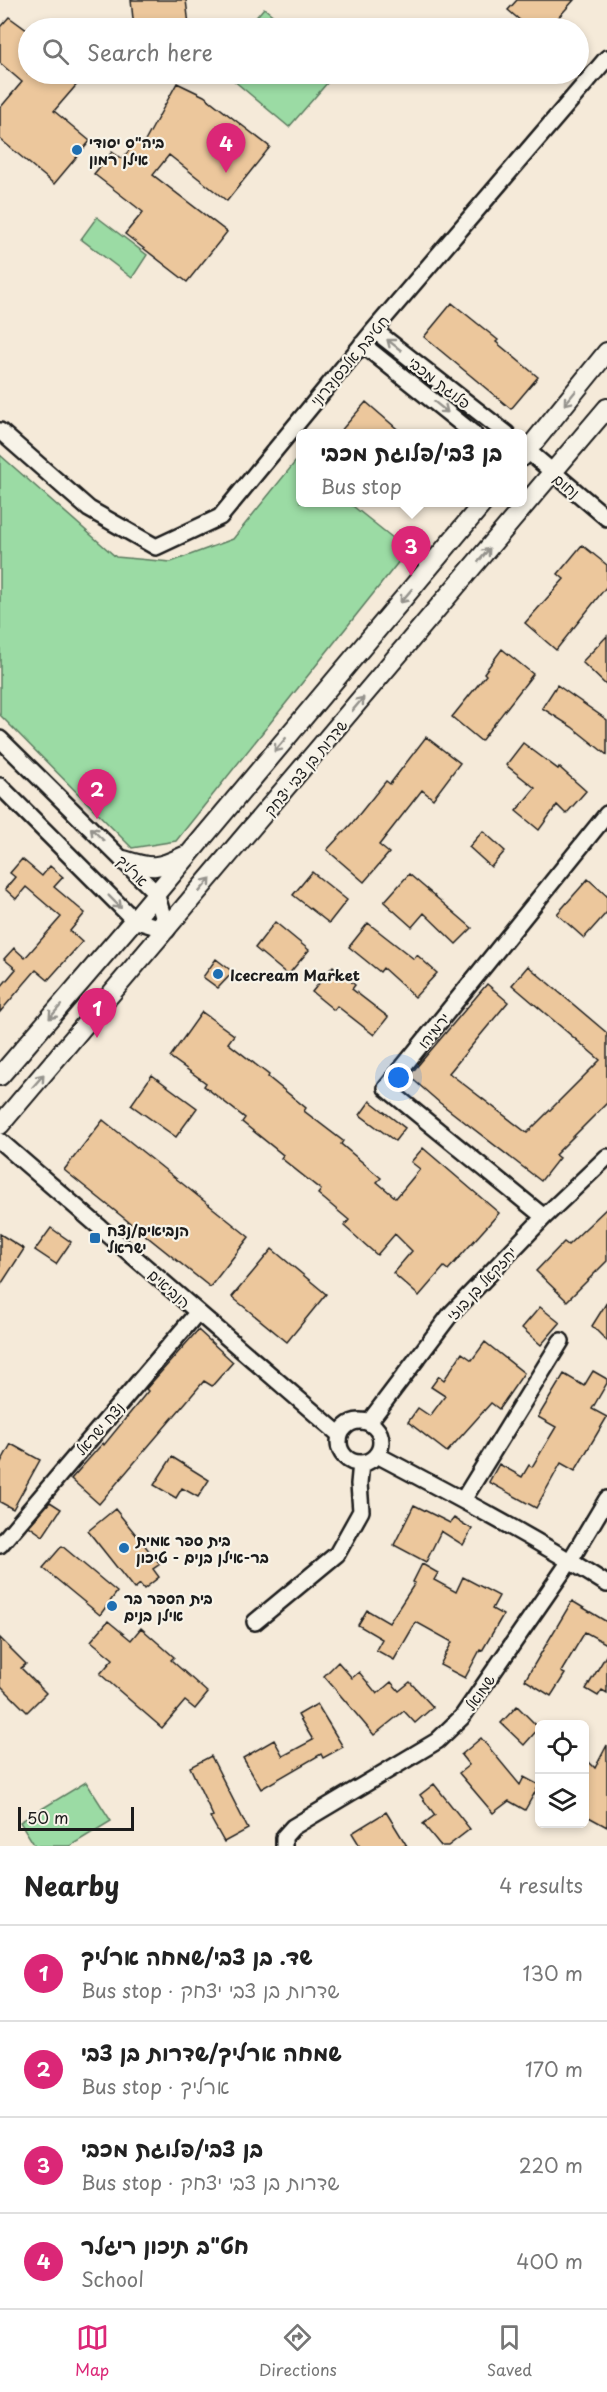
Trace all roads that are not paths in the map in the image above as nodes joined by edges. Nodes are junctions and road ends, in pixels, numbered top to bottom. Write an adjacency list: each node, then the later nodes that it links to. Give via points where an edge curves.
1 (607, 58): 2 (street, חטיבת אלכסנדרוני)
2 (589, 79)
3 (585, 84): 4 (street, חטיבת אלכסנדרוני)
4 (374, 330): 5 (street, חטיבת אלכסנדרוני); 9 (street, פלוגת מכבי, one-way to 4)
5 (362, 344): 8 (street, פלוגת מכבי, one-way to 8); 10 (street, חטיבת אלכסנדרוני, via 220,517 156,546 88,509)
6 (607, 352): 11 (main road, one-way to 11)
7 (607, 408): 13 (main road, שדרות בן צבי יצחק)
8 (468, 429)
9 (501, 429)
10 (0, 431)
11 (527, 447)
12 (527, 453): 13 (street, נחום)
13 (554, 473): 14 (main road, שדרות בן צבי יצחק, one-way to 13); 17 (street, נחום)
14 (527, 505)
15 (480, 507): 21 (main road, one-way to 21)
16 (525, 507): 25 (main road, שדרות בן צבי יצחק, one-way to 16)
17 (607, 518)
18 (0, 740): 22 (street, ארליך, one-way to 18)
19 (0, 786): 24 (street, one-way to 24)
20 (607, 814): 30 (street, ירמיהו, via 386,1088)
21 (189, 854): 22 (main road, via 148,868); 23 (main road)
22 (124, 860): 23 (street, ארליך)
23 (156, 893): 24 (main road); 25 (street, ארליך)
24 (134, 920): 25 (street); 26 (main road, one-way to 26)
25 (167, 930): 27 (main road, שדרות בן צבי יצחק, one-way to 25)
26 (0, 1076)
27 (0, 1125)
28 (0, 1141): 31 (street, הנביאים)
29 (607, 1157): 30 (street, יחזקאל בן בוזי)
30 (544, 1217): 33 (street, יחזקאל בן בוזי, via 450,1315)
31 (198, 1312): 34 (street, הנביאים); 39 (street, נצח ישראל)
32 (561, 1341): 38 (street)
33 (369, 1422): 34 (street, via 351,1422); 35 (street, via 381,1437)
34 (340, 1435): 36 (street, via 342,1452)
35 (376, 1455): 36 (street); 38 (street)
36 (361, 1463): 42 (street, via 361,1511 337,1554)
37 (607, 1499): 40 (street, שמואל)
38 (463, 1500): 40 (street)
39 (0, 1545)
40 (570, 1561): 41 (street); 43 (street, שמואל, via 462,1717 437,1741 293,1827 284,1837)
41 (607, 1584)
42 (255, 1622)
43 (284, 1846)

